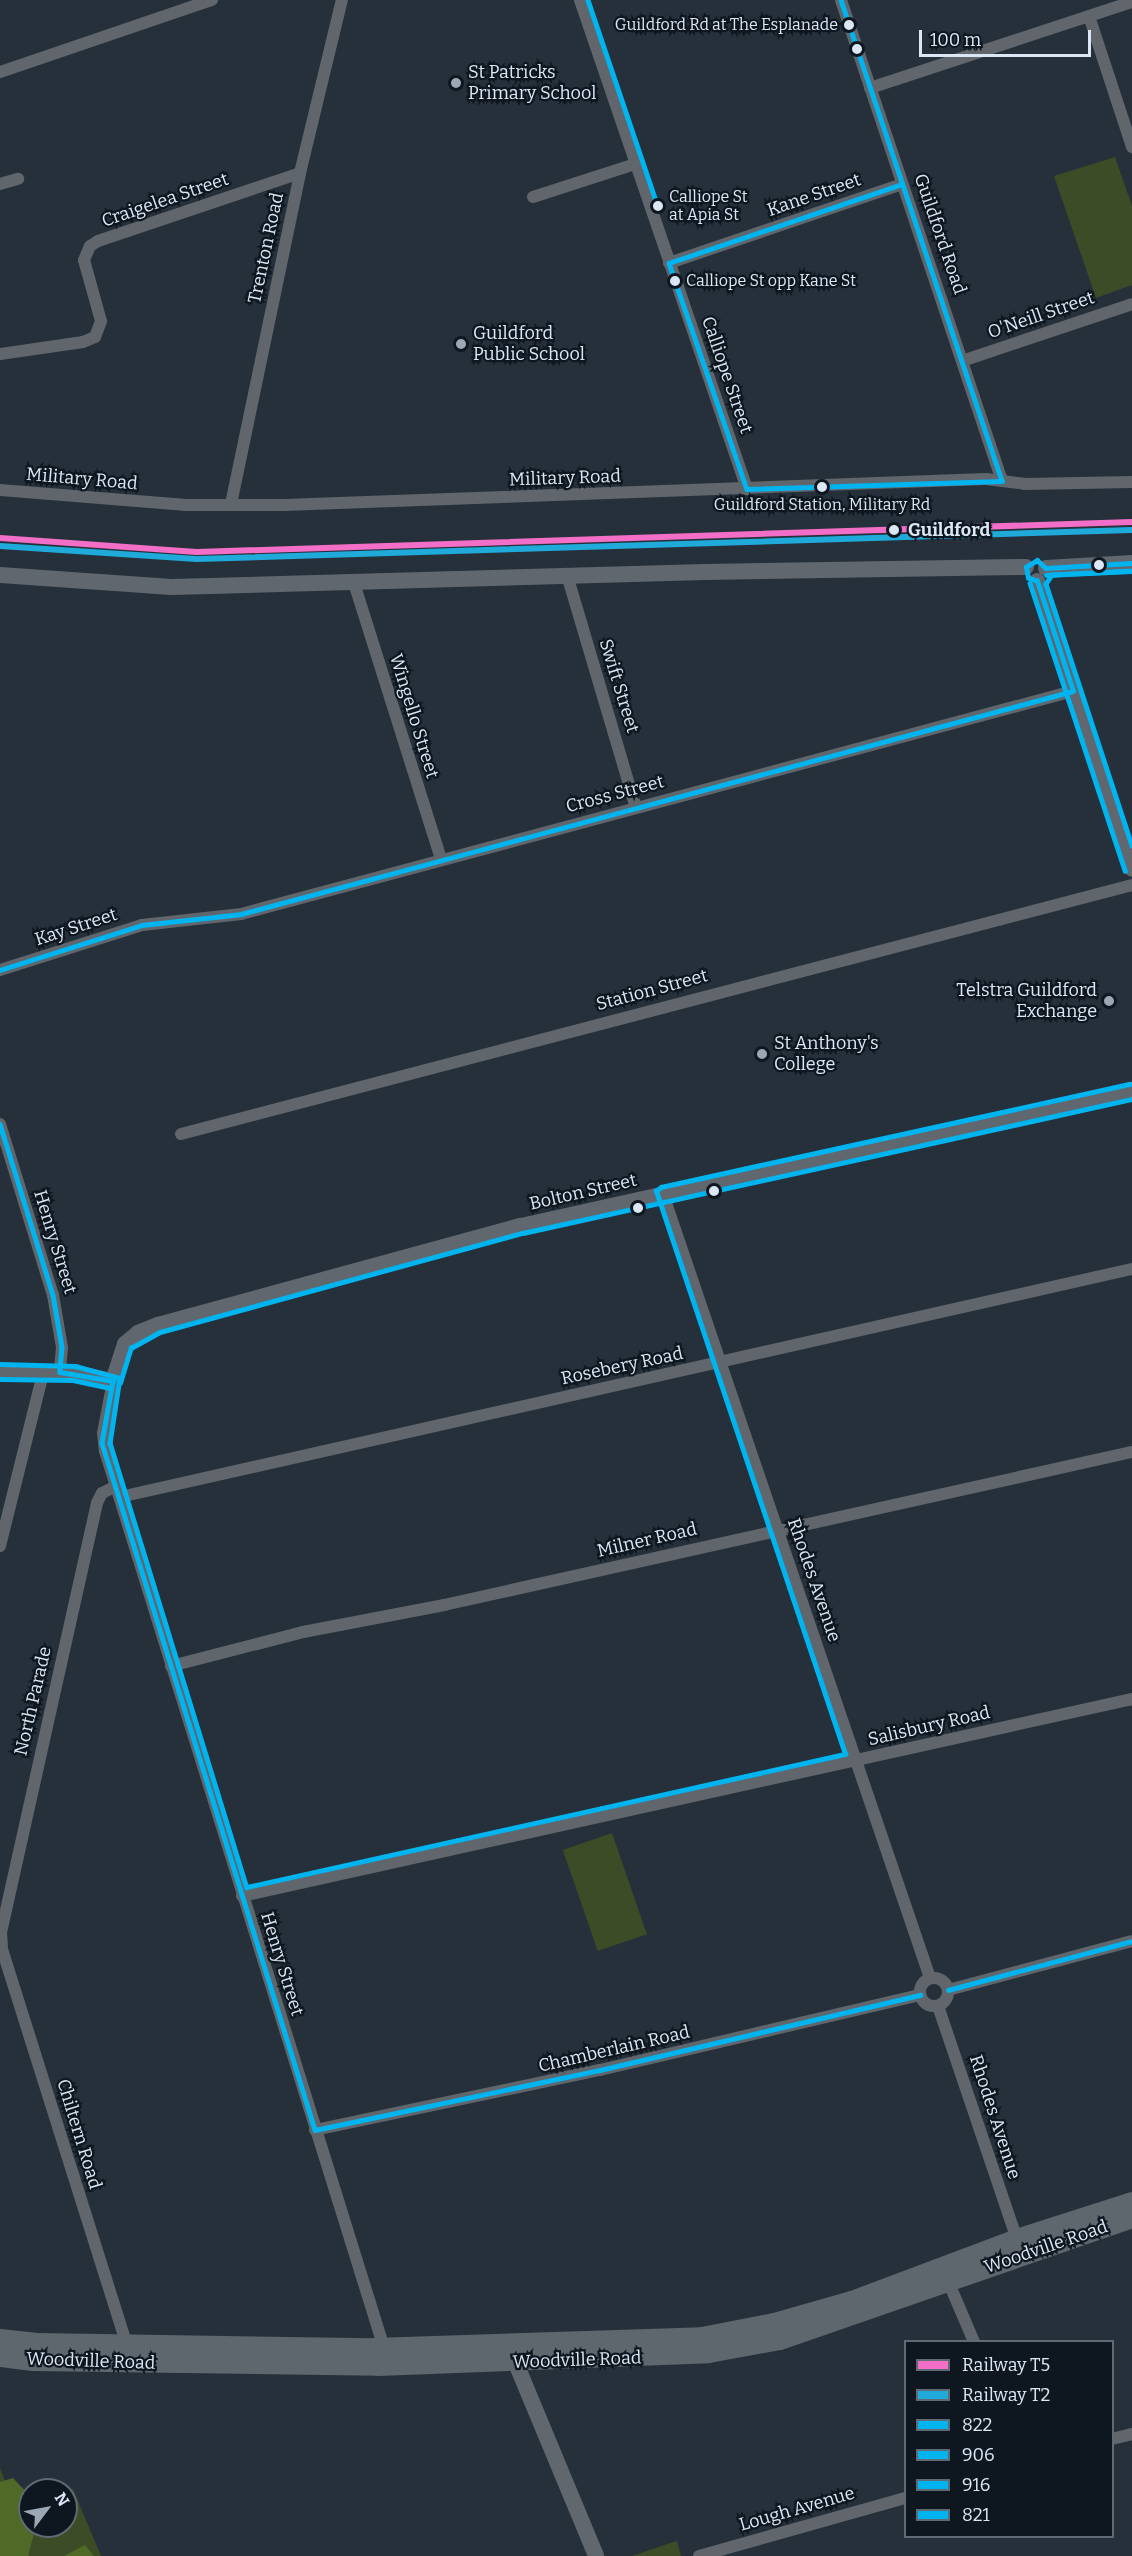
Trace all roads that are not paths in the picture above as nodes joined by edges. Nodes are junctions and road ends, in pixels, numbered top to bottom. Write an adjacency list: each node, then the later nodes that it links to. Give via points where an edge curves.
1 (212, 0): 7 (street)
2 (342, 0): 11 (street, Trenton Road)
3 (580, 0): 10 (street, Calliope Street)
4 (841, 0): 8 (street, Guildford Road)
5 (1132, 2): 6 (street)
6 (1089, 16): 8 (street); 9 (street)
7 (0, 72)
8 (870, 88): 14 (street, Guildford Road)
9 (1132, 147)
10 (635, 164): 15 (street); 16 (street, Calliope Street)
11 (300, 174): 18 (street, Craigelea Street, via 90,246 84,267 100,328 95,337); 24 (street, Trenton Road)
12 (18, 179): 13 (street)
13 (0, 184)
14 (902, 184): 16 (street, Kane Street); 19 (street, Guildford Road)
15 (533, 197)
16 (669, 263): 22 (street, Calliope Street)
17 (1132, 304): 19 (street, O'Neill Street)
18 (0, 354)
19 (962, 361): 20 (street, Guildford Road)
20 (1002, 481): 21 (street, Military Road); 22 (street, Military Road)
21 (1132, 482)
22 (747, 489): 24 (street, Military Road)
23 (0, 490): 24 (street, Military Road, via 186,505)
24 (231, 504)
25 (1132, 563): 26 (main road)
26 (1041, 574): 28 (main road, via 1037,560 1026,567); 30 (main road)
27 (0, 575): 29 (main road, via 172,587)
28 (567, 576): 29 (main road); 31 (street, Swift Street)
29 (354, 584): 32 (street, Wingello Street)
30 (1073, 691): 31 (street, Cross Street); 33 (main road)
31 (636, 808): 32 (street, Cross Street)
32 (441, 859): 35 (street, Cross Street, via 210,920)
33 (1132, 869)
34 (1132, 885): 39 (street, Station Street)
35 (164, 922): 36 (street, Kay Street, via 142,925)
36 (0, 970)
37 (1132, 1091): 40 (main road, Bolton Street)
38 (0, 1124): 44 (street, Henry Street, via 53,1295)
39 (181, 1134)
40 (663, 1194): 42 (street, Rhodes Avenue); 45 (main road, Bolton Street, via 510,1229 151,1327 125,1344)
41 (1132, 1269): 42 (street, Rosebery Road)
42 (722, 1362): 47 (street, Rosebery Road); 48 (street, Rhodes Avenue)
43 (0, 1371): 44 (main road)
44 (67, 1374): 45 (main road); 49 (street, Henry Street)
45 (113, 1381): 47 (street, Henry Street, via 102,1443)
46 (1132, 1452): 48 (street, Milner Road)
47 (118, 1492): 50 (street, Henry Street); 54 (street, North Parade, via 102,1493 97,1503)
48 (778, 1529): 50 (street, Milner Road, via 444,1605 303,1632); 52 (street, Rhodes Avenue)
49 (0, 1546)
50 (171, 1666): 53 (street, Henry Street)
51 (1132, 1699): 52 (street, Salisbury Road)
52 (855, 1760): 53 (street, Salisbury Road); 56 (street, Rhodes Avenue)
53 (242, 1896): 60 (street, Henry Street)
54 (1, 1933): 68 (street, Chiltern Road, via 2,1949)
55 (1132, 1941): 57 (street)
56 (930, 1978): 57 (street, via 939,1979); 58 (street, via 923,1983)
57 (948, 1990): 59 (street, via 946,2000)
58 (920, 1995): 59 (street, via 929,2006); 60 (street, Chamberlain Road, via 535,2085)
59 (939, 2006): 63 (street, Rhodes Avenue)
60 (315, 2130): 69 (street, Henry Street)
61 (1132, 2202): 63 (main road, Woodville Road)
62 (1132, 2218): 64 (main road, Woodville Road)
63 (1017, 2239): 67 (main road, Woodville Road, via 852,2301 740,2331 654,2340)
64 (948, 2281): 66 (street); 71 (main road, Woodville Road, via 780,2340 709,2353)
65 (0, 2339): 68 (main road, Woodville Road)
66 (973, 2340)
67 (508, 2342): 69 (main road, Woodville Road); 71 (main road)
68 (127, 2345): 69 (main road, Woodville Road)
69 (384, 2348)
70 (0, 2357): 71 (main road, Woodville Road, via 366,2366)
71 (514, 2362): 73 (main road)
72 (1132, 2434): 74 (street)
73 (544, 2437): 76 (main road, via 542,2450); 77 (main road, via 551,2443)
74 (1114, 2439)
75 (904, 2499): 78 (street, Lough Avenue)
76 (585, 2556)
77 (596, 2556)
78 (699, 2556)

